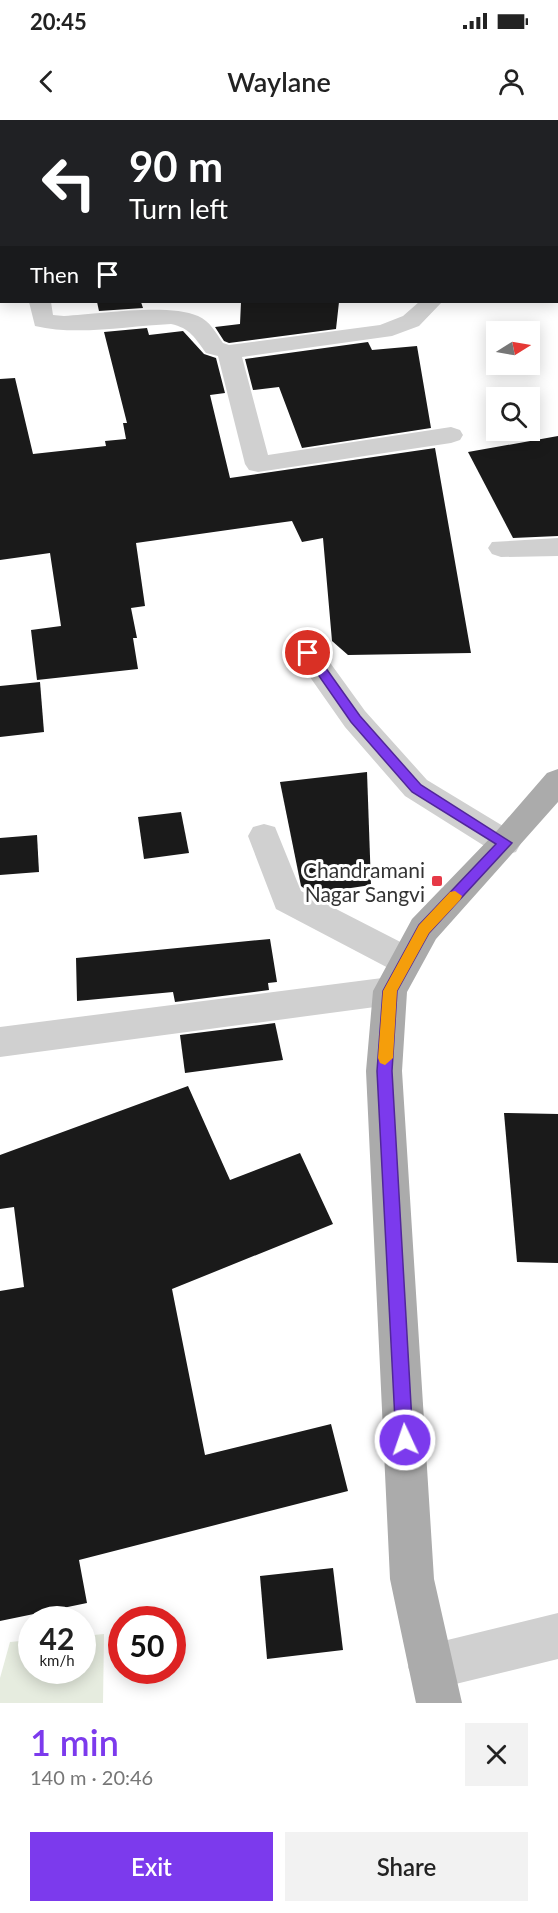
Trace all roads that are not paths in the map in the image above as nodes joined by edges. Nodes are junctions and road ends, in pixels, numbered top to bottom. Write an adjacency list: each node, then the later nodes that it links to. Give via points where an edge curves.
1 (40, 303): 3 (street, via 43,321 171,317 190,321 202,329 214,348)
2 (430, 303): 3 (street, via 411,321 384,331)
3 (228, 352): 4 (street, via 258,465)
4 (451, 435)
5 (558, 546): 6 (street)
6 (501, 548)
7 (308, 653): 10 (street, via 355,719 416,788)
8 (558, 782): 10 (main road)
9 (264, 836): 11 (street, via 288,900)
10 (506, 843): 11 (main road, via 424,929)
11 (398, 976): 12 (street); 14 (main road, via 384,1071 412,1579)
12 (0, 1042)
13 (558, 1636): 14 (street)
14 (435, 1685)

